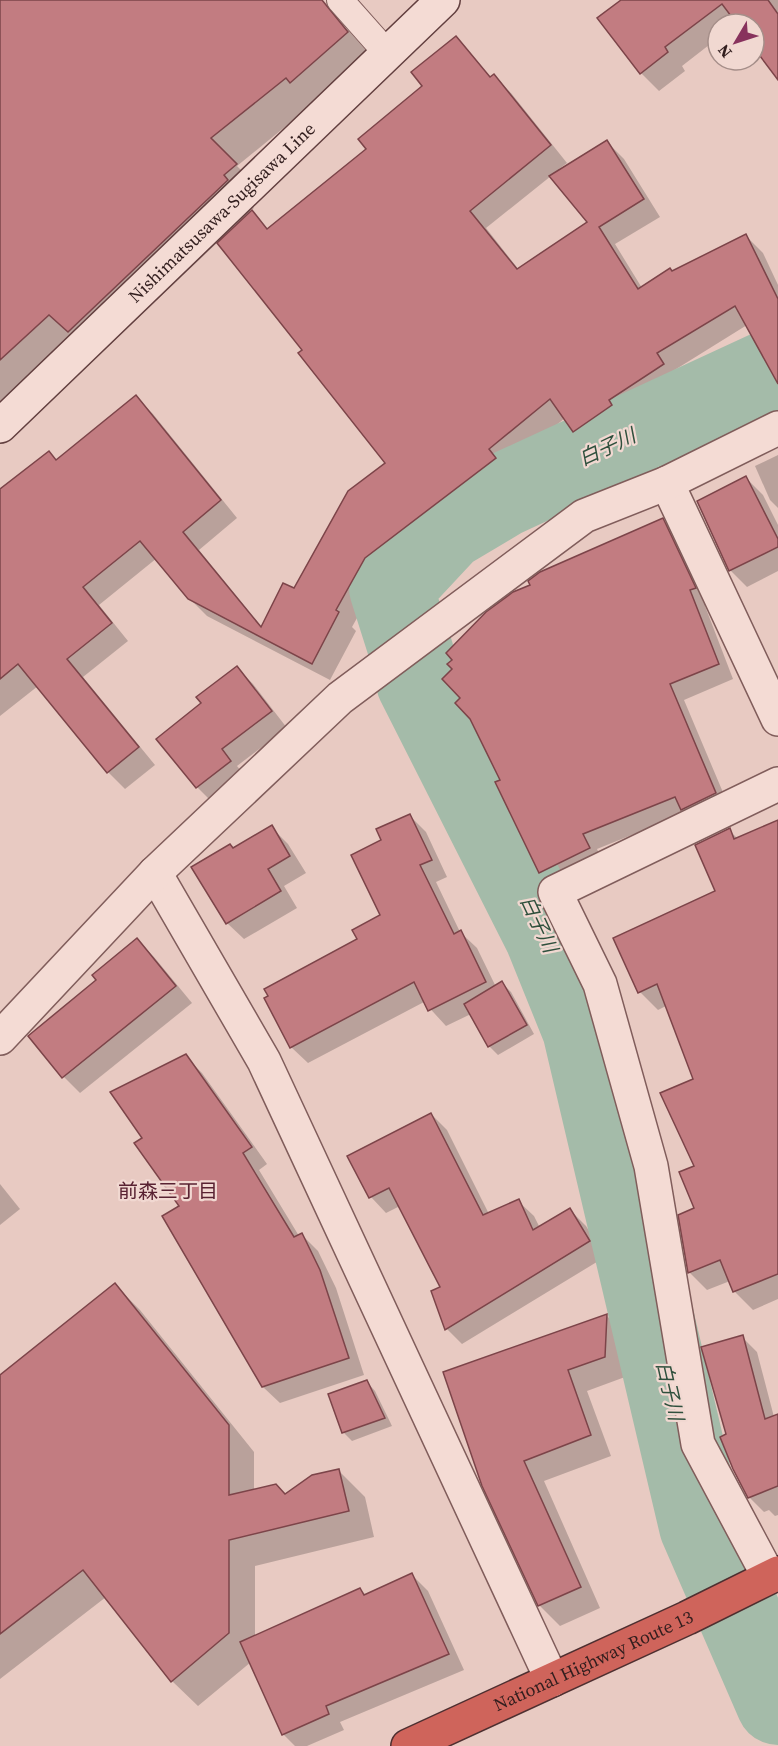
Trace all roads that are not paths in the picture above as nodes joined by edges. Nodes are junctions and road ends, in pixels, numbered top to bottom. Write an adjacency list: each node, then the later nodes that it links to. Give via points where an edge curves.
1 (340, 0): 3 (lane)
2 (443, 0): 3 (street, Nishimatsusawa-Sugisawa Line)
3 (387, 53): 4 (street, Nishimatsusawa-Sugisawa Line)
4 (0, 426)
5 (778, 428): 6 (street)
6 (667, 483): 7 (street); 9 (street, via 584,516 340,698)
7 (778, 719)
8 (778, 784): 11 (street, via 555,892 600,984 651,1166 698,1444)
9 (155, 873): 10 (street); 12 (street, via 264,1061)
10 (0, 1038)
11 (773, 1575): 12 (highway, National Highway Route 13)
12 (552, 1680): 13 (highway, National Highway Route 13)
13 (408, 1746)

